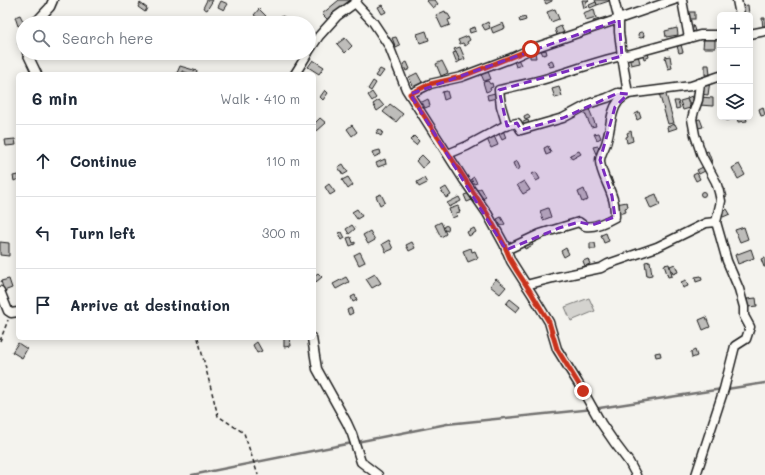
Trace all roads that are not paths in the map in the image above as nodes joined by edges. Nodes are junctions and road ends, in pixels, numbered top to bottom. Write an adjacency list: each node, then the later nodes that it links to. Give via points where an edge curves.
1 (53, 0): 8 (street)
2 (614, 0): 9 (street)
3 (674, 0): 9 (street)
4 (682, 0): 13 (street)
5 (737, 0): 7 (street)
6 (356, 2): 14 (street, via 337,16); 22 (street, via 389,46)
7 (739, 12)
8 (42, 16)
9 (619, 20): 15 (street); 22 (street, via 531,49 461,77 430,84)
10 (765, 31): 11 (street)
11 (753, 33)
12 (717, 35): 13 (street)
13 (688, 38): 15 (street)
14 (316, 40)
15 (622, 56): 23 (street); 24 (street, via 499,90)
16 (30, 60): 18 (street)
17 (303, 60): 19 (street)
18 (36, 72)
19 (296, 72)
20 (717, 77): 21 (street)
21 (700, 83): 23 (street); 26 (street, via 692,119 702,156 720,192)
22 (410, 94): 25 (street)
23 (628, 94): 24 (street, via 618,93 591,103 563,118 520,130 517,124); 27 (street, via 615,107 607,143 600,160 612,196 615,217 592,225 585,226 579,222 559,228)
24 (507, 126): 25 (street)
25 (448, 154): 27 (street, via 487,213)
26 (716, 222): 28 (street, via 706,223 657,247 601,268); 34 (street, via 727,261 739,289 744,316 750,327 746,339 735,346)
27 (506, 250): 28 (street)
28 (526, 285): 33 (street, via 549,322 557,349 601,423)
29 (0, 290): 30 (street, via 8,311)
30 (15, 312)
31 (312, 340): 32 (street, via 317,369 347,423 361,462)
32 (378, 475)
33 (636, 475)
34 (696, 475)

